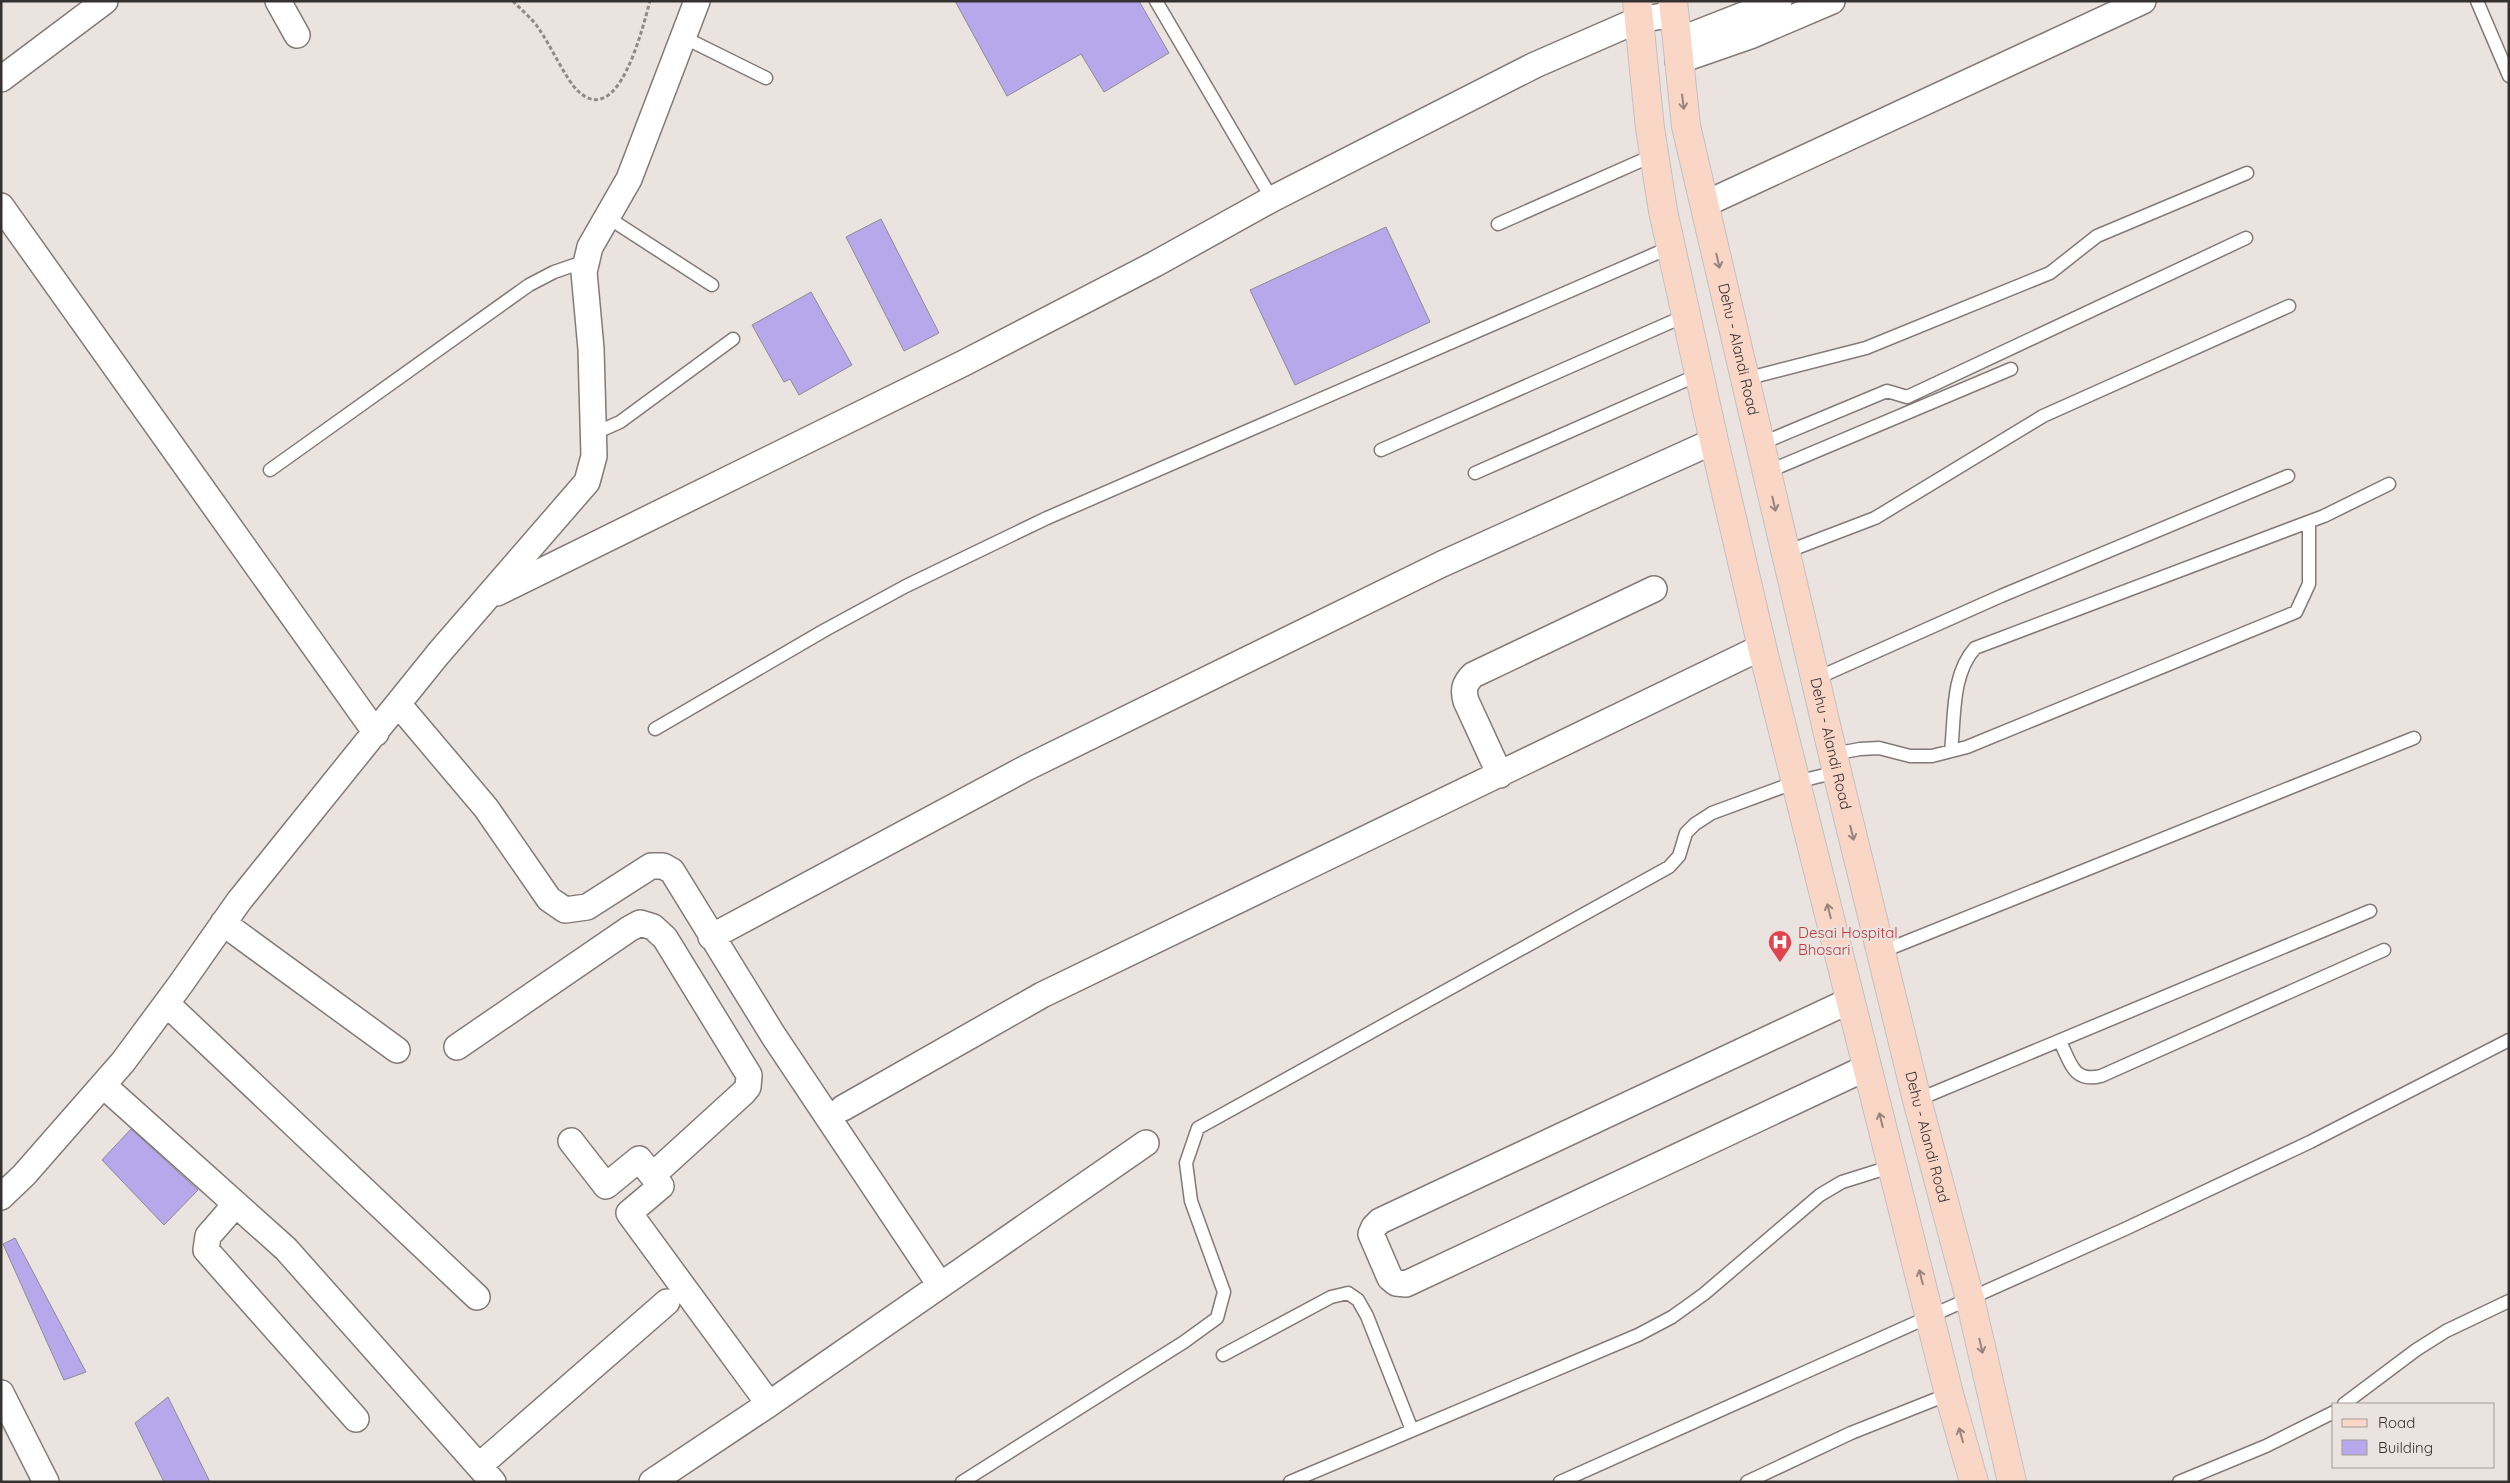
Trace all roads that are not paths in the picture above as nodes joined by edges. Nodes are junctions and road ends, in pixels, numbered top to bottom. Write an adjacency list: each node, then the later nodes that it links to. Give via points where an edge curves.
1 (105, 1): 16 (street)
2 (278, 1): 11 (street)
3 (697, 1): 12 (street)
4 (1156, 1): 19 (lane)
5 (1778, 1): 13 (street)
6 (1832, 1): 13 (street, via 1750,36)
7 (2143, 1): 20 (street)
8 (2477, 1): 14 (lane)
9 (1674, 8): 10 (street); 13 (main road, Dehu - Alandi Road)
10 (1638, 11): 17 (main road); 19 (street)
11 (297, 35)
12 (683, 37): 15 (lane); 22 (street, via 629,179)
13 (1678, 51): 20 (main road, Dehu - Alandi Road, one-way to 20, via 1686,126)
14 (2509, 76)
15 (766, 78)
16 (1, 79)
17 (1654, 154): 23 (lane); 25 (main road)
18 (2247, 173): 33 (lane, via 2097,236 2050,273 1866,348)
19 (1272, 199): 46 (street, via 964,363)
20 (1705, 204): 33 (main road, Dehu - Alandi Road, one-way to 33)
21 (1, 206): 51 (street)
22 (607, 217): 26 (street); 27 (lane)
23 (1498, 224)
24 (2246, 238): 36 (lane, via 1907,397 1886,391)
25 (1671, 247): 29 (main road); 50 (lane, via 1047,518 906,586 824,630)
26 (586, 261): 34 (street, via 584,272); 38 (lane, via 530,285)
27 (712, 285)
28 (2289, 306): 44 (lane, via 2043,416 1875,518)
29 (1687, 315): 32 (main road); 37 (lane)
30 (733, 339): 34 (lane, via 620,422)
31 (2011, 369): 39 (lane)
32 (1700, 374): 35 (main road); 40 (lane)
33 (1745, 379): 36 (main road, Dehu - Alandi Road)
34 (594, 434): 46 (street, via 594,456 586,482)
35 (1714, 441): 47 (main road); 59 (street, via 1442,564 1026,768)
36 (1760, 444): 39 (main road, Dehu - Alandi Road)
37 (1381, 450)
38 (270, 470)
39 (1767, 472): 44 (main road, Dehu - Alandi Road, one-way to 44)
40 (1476, 474)
41 (2288, 476): 48 (lane, via 2001,596)
42 (2389, 484): 43 (lane)
43 (2309, 522): 53 (lane, via 2309,584 2296,612 1967,748); 53 (lane, via 1975,648 1959,674)
44 (1786, 552): 48 (main road, Dehu - Alandi Road)
45 (1654, 589): 55 (street, via 1473,675 1466,682 1466,701)
46 (486, 598): 49 (street)
47 (1762, 647): 55 (street); 56 (main road)
48 (1815, 679): 54 (main road, Dehu - Alandi Road)
49 (399, 705): 51 (street); 59 (street, via 486,808 549,899 565,910 587,907 650,866 663,866 672,871)
50 (655, 729)
51 (376, 733): 58 (street)
52 (2414, 738): 61 (lane)
53 (1951, 751): 54 (lane, via 1932,756 1910,756 1879,748 1860,748)
54 (1835, 763): 56 (lane); 61 (main road, Dehu - Alandi Road, one-way to 61)
55 (1500, 775): 71 (street, via 1042,995)
56 (1796, 782): 62 (main road, one-way to 56); 95 (lane, via 1712,813 1686,833 1679,856 1669,867 1198,1128 1186,1163 1192,1201 1224,1292 1217,1318)
57 (2370, 911): 65 (lane)
58 (223, 923): 63 (street); 67 (street)
59 (711, 937): 78 (street)
60 (2384, 950): 65 (lane, via 2101,1076 2090,1079 2080,1076)
61 (1881, 952): 70 (main road, Dehu - Alandi Road)
62 (1851, 1000): 68 (main road); 68 (street, via 1380,1222 1371,1234 1390,1278 1396,1283 1406,1284)
63 (167, 1004): 69 (street); 79 (street)
64 (2509, 1040): 80 (lane, via 2310,1142)
65 (2060, 1041): 70 (lane)
66 (457, 1047): 75 (street, via 640,922 652,927 665,938 749,1075 748,1087)
67 (397, 1050)
68 (1868, 1066): 74 (main road, one-way to 68)
69 (103, 1085): 76 (street); 77 (street)
70 (1917, 1100): 80 (main road, Dehu - Alandi Road)
71 (843, 1108)
72 (570, 1141): 75 (street, via 606,1186 639,1159)
73 (1146, 1143): 78 (street)
74 (1893, 1166): 83 (main road, one-way to 74); 91 (lane, via 1842,1182 1820,1195 1704,1294 1672,1317 1638,1335)
75 (653, 1175): 88 (street, via 662,1186 629,1213)
76 (1, 1197)
77 (236, 1204): 90 (street, via 208,1236 206,1250); 92 (street, via 286,1249)
78 (940, 1285): 88 (street)
79 (477, 1297)
80 (1970, 1299): 83 (lane); 100 (main road, Dehu - Alandi Road, one-way to 100)
81 (2509, 1301): 87 (lane, via 2446,1331)
82 (667, 1302): 92 (street)
83 (1930, 1316): 86 (main road); 97 (lane)
84 (1223, 1355): 91 (lane, via 1331,1297 1348,1293 1358,1300 1368,1316)
85 (1, 1393): 93 (street)
86 (1949, 1394): 98 (lane, via 1851,1433); 99 (main road, one-way to 86)
87 (2345, 1403)
88 (769, 1404): 94 (street)
89 (2332, 1413): 101 (lane, via 2274,1442)
90 (356, 1419)
91 (1412, 1430): 96 (lane)
92 (486, 1474)
93 (46, 1482)
94 (652, 1482)
95 (962, 1482)
96 (1290, 1482)
97 (1560, 1482)
98 (1747, 1482)
99 (1974, 1482)
100 (2012, 1482)
101 (2179, 1482)

